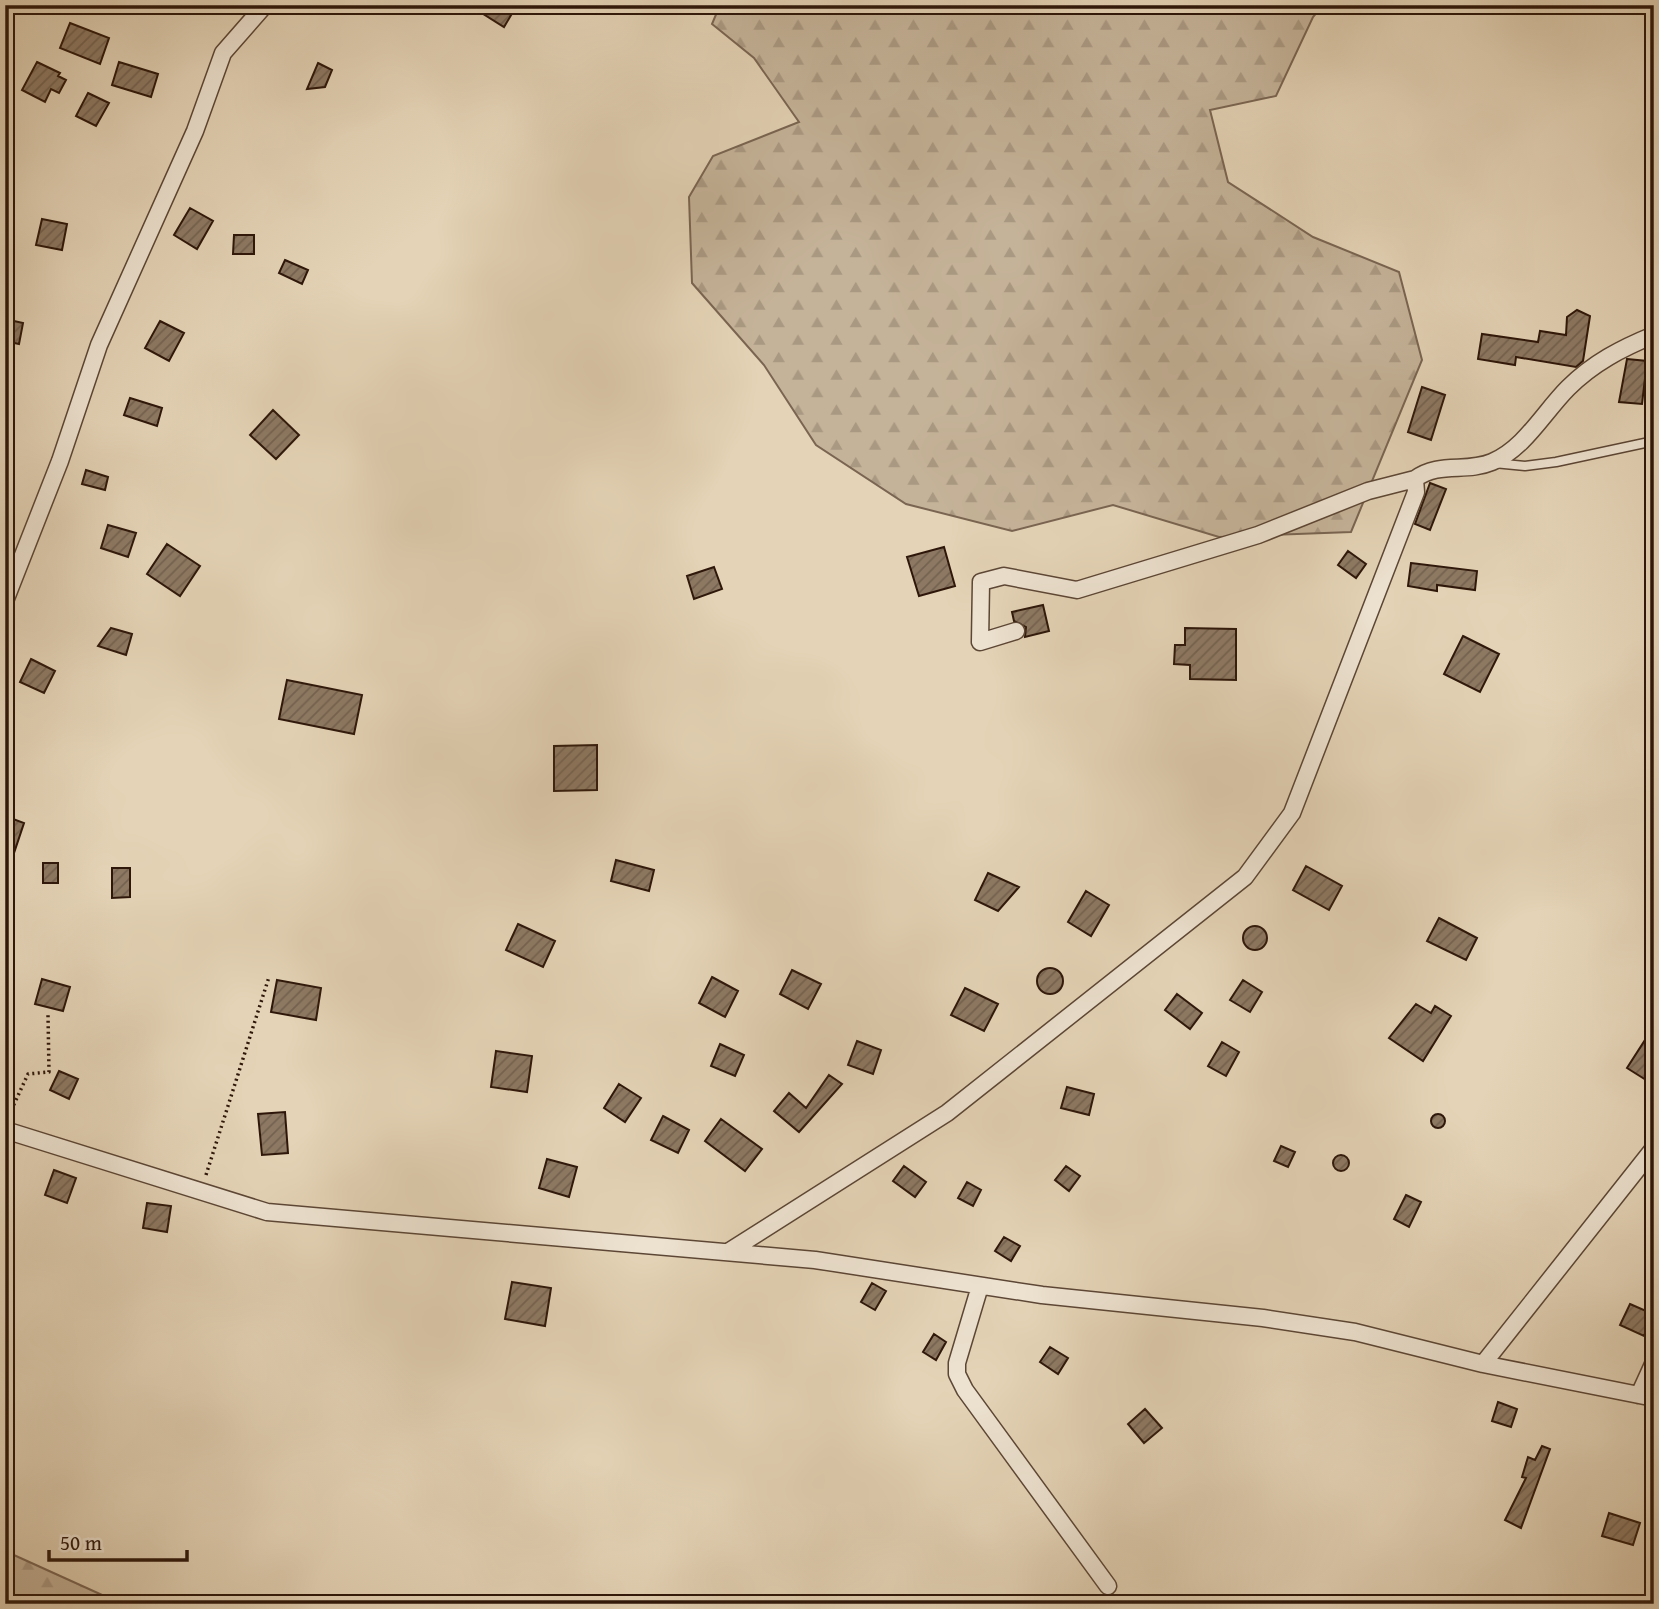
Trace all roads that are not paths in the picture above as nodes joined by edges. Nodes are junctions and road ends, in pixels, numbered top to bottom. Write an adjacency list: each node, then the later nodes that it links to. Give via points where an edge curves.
1 (265, 5): 6 (street, via 223,53 195,131 99,345)
2 (1654, 335): 4 (street, via 1616,351 1579,378 1512,449)
3 (1654, 441): 4 (lane, via 1525,466)
4 (1492, 463): 5 (street, via 1426,470)
5 (1415, 479): 7 (street, via 1368,491 1258,535 1077,590 1004,576 981,582 980,642); 10 (street, via 1416,492 1292,813 1245,877 947,1114)
6 (5, 601)
7 (1016, 631)
8 (5, 1130): 10 (street, via 267,1212)
9 (1654, 1148): 13 (street)
10 (728, 1252): 11 (street, via 815,1260)
11 (980, 1286): 13 (street, via 1355,1332); 15 (street, via 957,1374)
12 (1654, 1362): 14 (street)
13 (1483, 1364): 14 (street)
14 (1646, 1396)
15 (1108, 1587)

